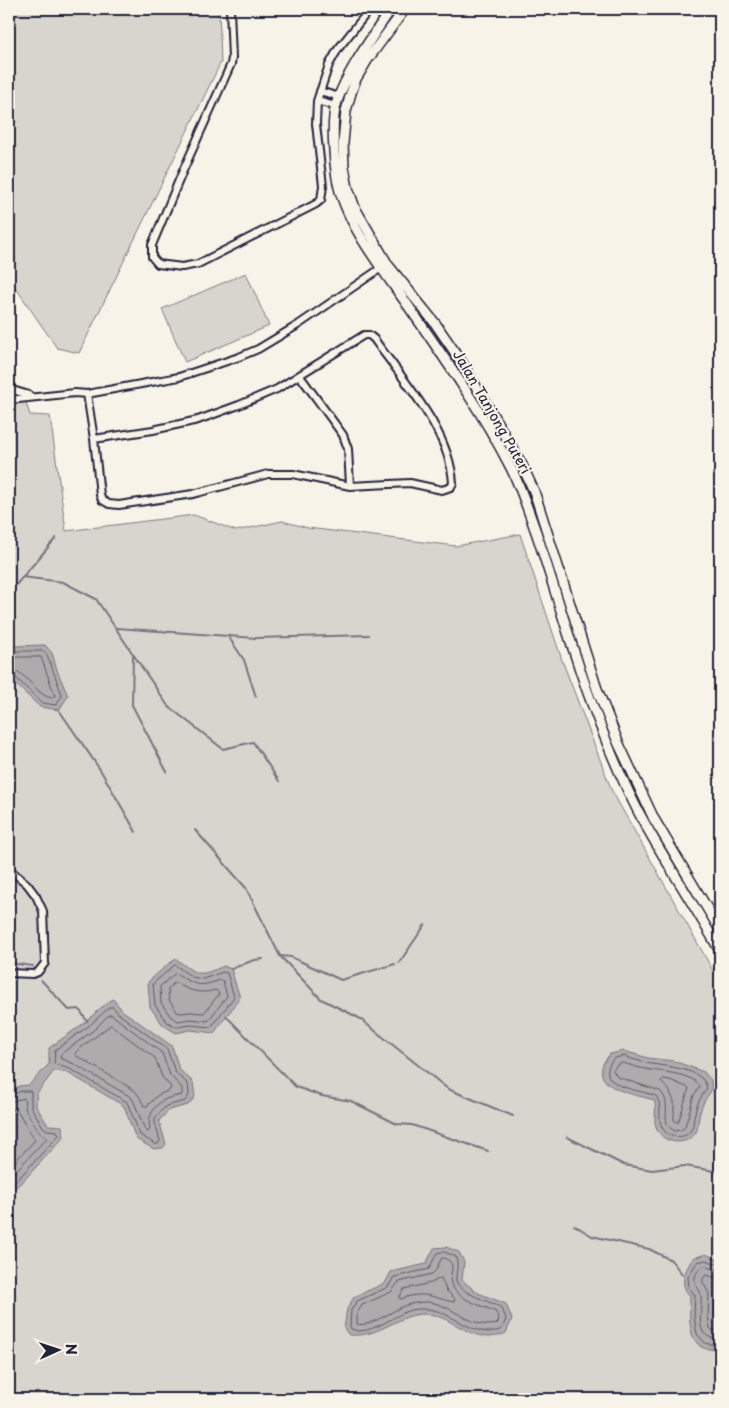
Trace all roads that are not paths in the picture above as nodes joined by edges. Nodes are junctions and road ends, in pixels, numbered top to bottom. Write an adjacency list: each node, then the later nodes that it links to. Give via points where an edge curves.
1 (230, 9): 8 (street, via 231,64 152,246 152,257 156,262 182,267 198,264 321,200 323,186 316,124)
2 (370, 9): 7 (street, via 338,49)
3 (392, 9): 5 (street, Jalan Tanjong Puteri)
4 (405, 9): 6 (street, Jalan Tanjong Puteri)
5 (384, 20): 6 (street, via 391,17); 9 (street, Jalan Tanjong Puteri, via 345,82)
6 (396, 21): 10 (street, Jalan Tanjong Puteri, via 368,59 351,93 346,119)
7 (320, 91): 8 (street); 9 (street)
8 (317, 100): 9 (street)
9 (337, 102): 11 (street, Jalan Tanjong Puteri)
10 (344, 167): 11 (street, via 343,176); 12 (street, Jalan Tanjong Puteri, via 356,208)
11 (337, 178): 12 (street, Jalan Tanjong Puteri, via 350,215)
12 (385, 266): 15 (street, via 258,349 179,377); 21 (street, Jalan Tanjong Puteri, via 435,323 521,463 534,491 597,689 618,742 654,819); 22 (street, Jalan Tanjong Puteri, via 510,467 524,497 588,692 631,797)
13 (300, 376): 18 (street, via 198,420); 19 (street, via 343,435 348,449); 19 (street, via 364,335 372,336 437,430 453,477 452,487 442,490 410,484)
14 (9, 389): 16 (street)
15 (87, 394): 16 (street); 18 (street)
16 (37, 396): 17 (street)
17 (9, 400)
18 (94, 439): 19 (street, via 100,495 109,504 193,494 268,474 293,474)
19 (350, 486)
20 (9, 869): 23 (street, via 27,884 43,911 45,963 33,974)
21 (720, 930)
22 (720, 951)
23 (9, 973)

